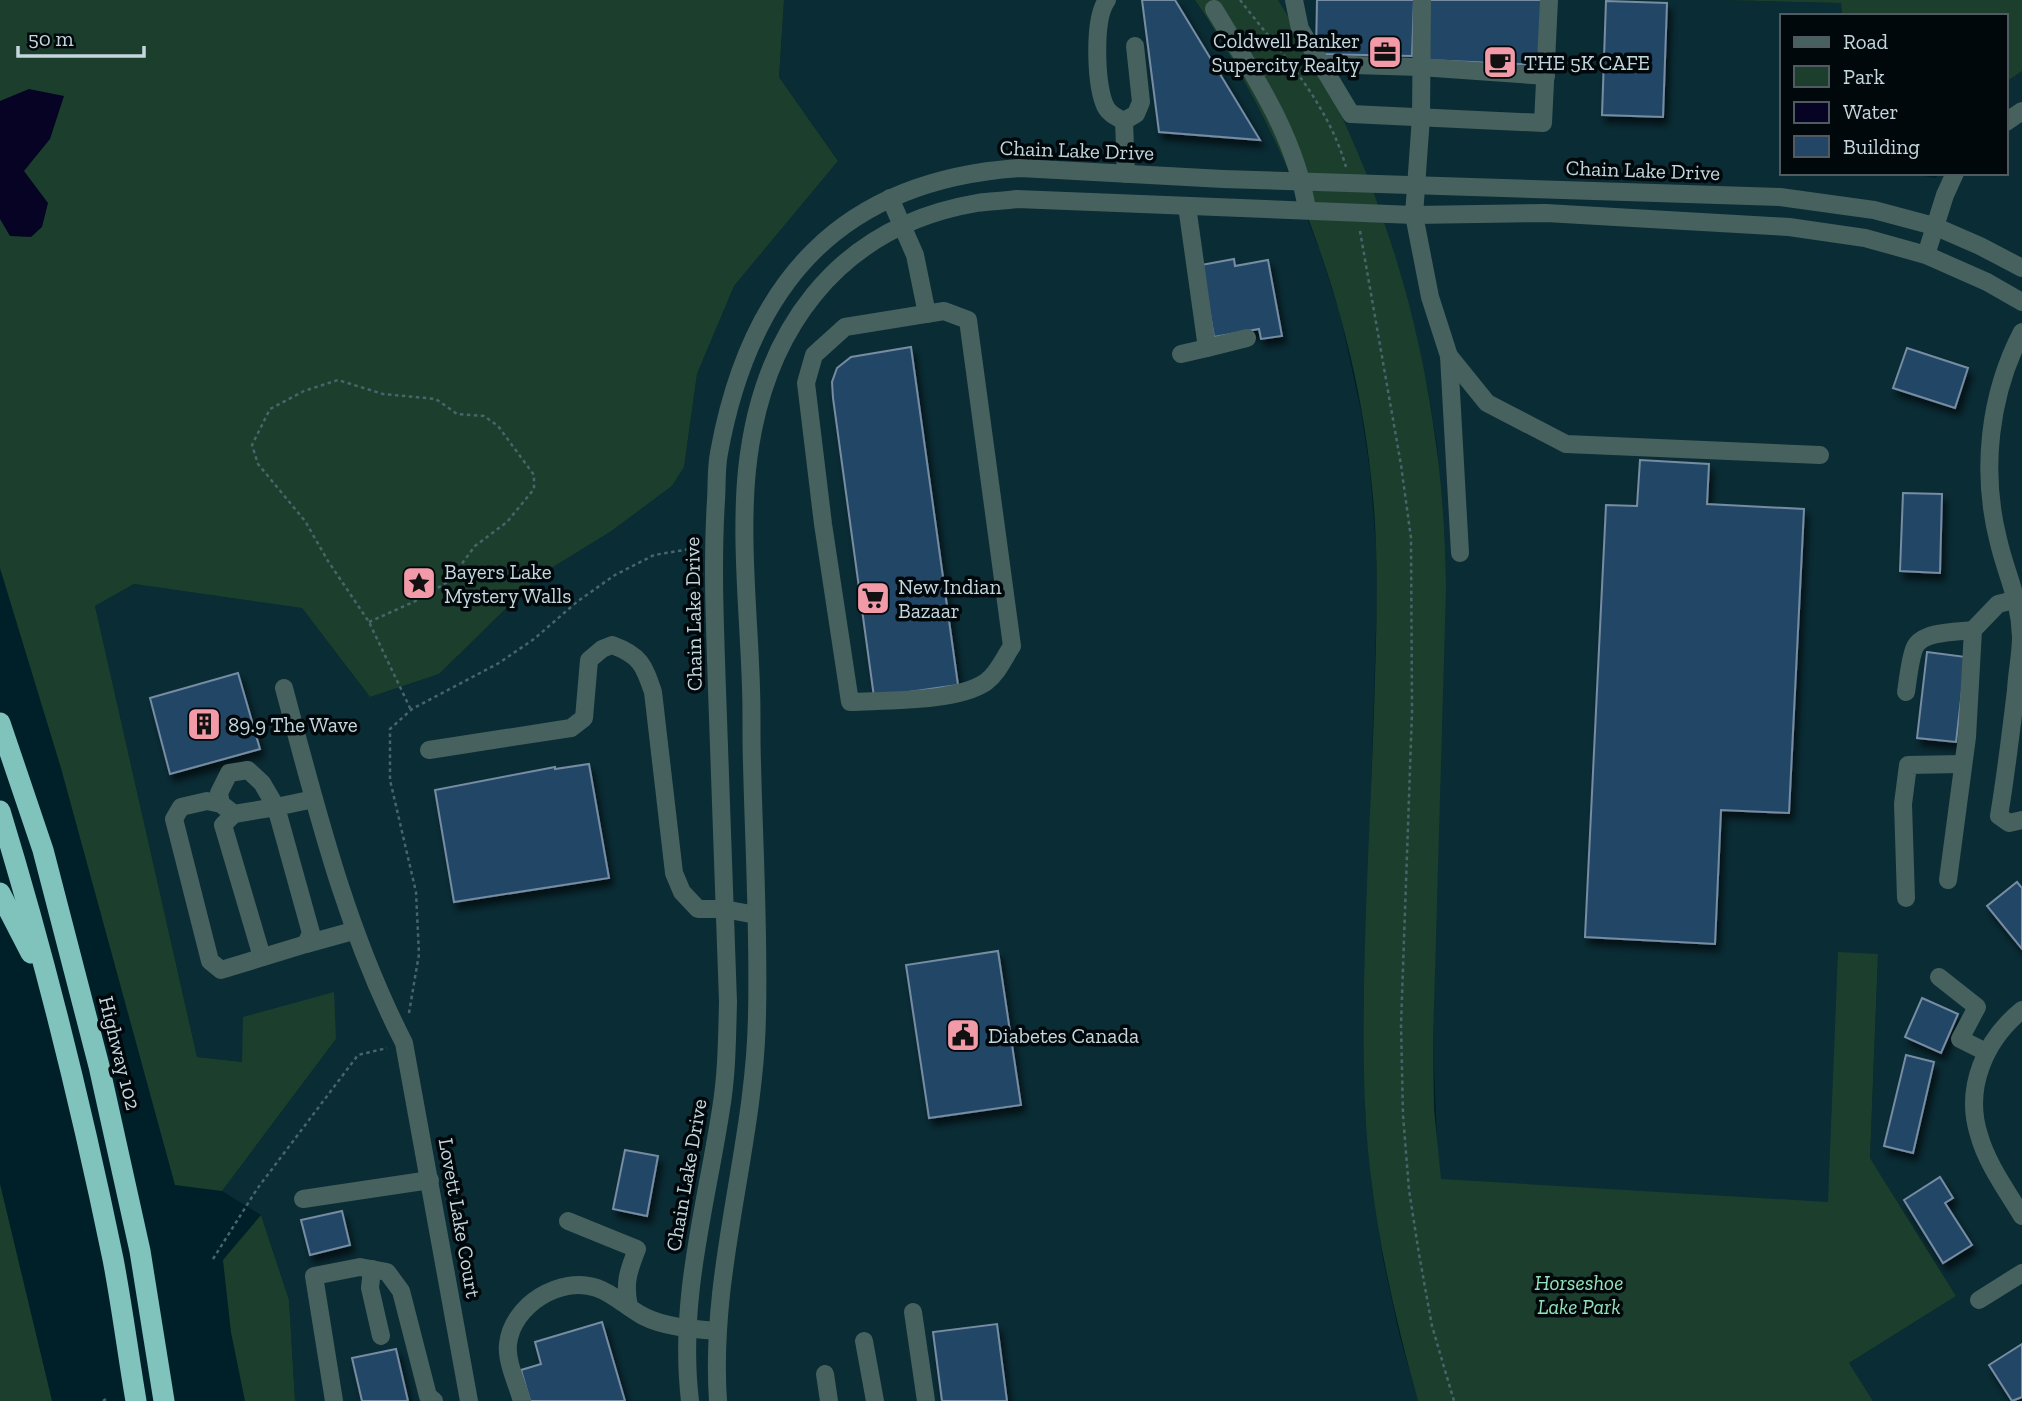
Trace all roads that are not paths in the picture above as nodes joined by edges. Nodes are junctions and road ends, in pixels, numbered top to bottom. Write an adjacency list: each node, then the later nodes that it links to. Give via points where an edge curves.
1 (1107, 0): 11 (street, via 1098,24 1100,83 1104,106)
2 (1294, 0): 7 (street, via 1300,29)
3 (1422, 0): 8 (street)
4 (1549, 0): 9 (street)
5 (1214, 9): 15 (street, via 1280,123)
6 (1135, 46): 11 (street, via 1141,102 1136,114)
7 (1320, 64): 8 (street); 10 (street, via 1351,114)
8 (1420, 67): 9 (street); 10 (street)
9 (1546, 76): 10 (street, via 1543,122)
10 (1420, 117): 16 (street)
11 (1124, 121): 12 (street)
12 (1126, 174): 14 (street, Chain Lake Drive); 17 (street, Chain Lake Drive, via 988,170)
13 (1954, 175): 23 (street)
14 (1223, 179): 15 (street, Chain Lake Drive); 19 (street)
15 (1303, 181): 16 (street, Chain Lake Drive); 20 (street)
16 (1418, 185): 21 (street); 23 (street, Chain Lake Drive, via 1780,197 1874,210)
17 (890, 198): 22 (street); 52 (street, Chain Lake Drive, via 808,255 769,307 740,368 718,455 713,547)
18 (1187, 206): 19 (street); 22 (street, via 1017,199 976,203); 30 (street)
19 (1225, 208): 20 (street)
20 (1307, 210): 21 (street)
21 (1414, 215): 24 (street, via 1546,213 1789,227 1864,238); 32 (street, via 1430,297)
22 (903, 225): 27 (street, via 915,255); 53 (street, via 865,246 811,297 773,361 752,434 746,519)
23 (1934, 226): 24 (street); 25 (street, Chain Lake Drive)
24 (1926, 255): 26 (street)
25 (2022, 268)
26 (2022, 302)
27 (927, 314): 27 (street, via 944,311 968,320 1012,646 985,683 948,696 850,702 806,383 814,355 845,327)
28 (2022, 332): 35 (street, via 1998,396 1990,459 1994,523)
29 (1247, 338): 30 (street)
30 (1208, 348): 31 (street)
31 (1181, 354)
32 (1449, 356): 33 (street, via 1487,402 1566,444); 34 (street)
33 (1820, 455)
34 (1460, 553)
35 (2020, 598): 36 (street, via 1998,604); 48 (street, via 2021,638 1999,816 2009,823)
36 (1973, 630): 38 (street, via 1921,641 1915,647); 43 (street)
37 (284, 688): 44 (street, Lovett Lake Court)
38 (1906, 692)
39 (0, 713): 41 (highway)
40 (0, 723): 41 (highway, Highway 102)
41 (8, 750): 76 (highway, Highway 102, via 43,850 99,1066 140,1251)
42 (429, 750): 52 (street, via 571,728 584,718 589,660 612,645 626,650 637,657 653,692 674,873 682,892 698,909)
43 (1962, 765): 49 (street); 51 (street, via 1908,765 1903,804)
44 (314, 799): 45 (street); 54 (street, Lovett Lake Court)
45 (276, 807): 46 (street); 46 (street, via 248,770 229,773 219,793); 55 (street, via 310,933)
46 (227, 809): 56 (street, via 223,825); 56 (street, via 207,801 181,807 174,819 210,961 221,970)
47 (0, 811): 58 (highway)
48 (2022, 820)
49 (1948, 880)
50 (0, 893): 58 (highway)
51 (1906, 898)
52 (724, 909): 53 (street); 70 (street, Chain Lake Drive, via 729,1002 726,1073 701,1213)
53 (756, 915): 71 (street, via 752,1098)
54 (353, 931): 55 (street); 61 (street, Lovett Lake Court, via 404,1043)
55 (306, 944): 56 (street)
56 (262, 957)
57 (1939, 977): 60 (street, via 1977,1007 1960,1040)
58 (47, 984): 75 (highway, via 113,1262)
59 (2022, 1010): 60 (street, via 2005,1024)
60 (1986, 1052): 63 (street, via 1976,1085 1979,1135)
61 (430, 1180): 62 (street); 79 (street, Lovett Lake Court)
62 (303, 1199)
63 (2022, 1216)
64 (568, 1221): 68 (street, via 637,1250 627,1274)
65 (372, 1269): 72 (street, via 370,1288); 77 (street, via 314,1276); 78 (street, via 387,1272 401,1291 428,1396)
66 (2022, 1273): 67 (street)
67 (1979, 1300)
68 (629, 1307): 70 (street, via 645,1317); 80 (street, via 597,1288 570,1284 526,1307 508,1344)
69 (912, 1312): 85 (street)
70 (688, 1328): 71 (street); 81 (street, Chain Lake Drive)
71 (717, 1331): 82 (street)
72 (382, 1336)
73 (864, 1341): 84 (street)
74 (825, 1374): 83 (street)
75 (136, 1401)
76 (164, 1401)
77 (334, 1401)
78 (434, 1401)
79 (469, 1401)
80 (522, 1401)
81 (690, 1401)
82 (718, 1401)
83 (829, 1401)
84 (875, 1401)
85 (926, 1401)

